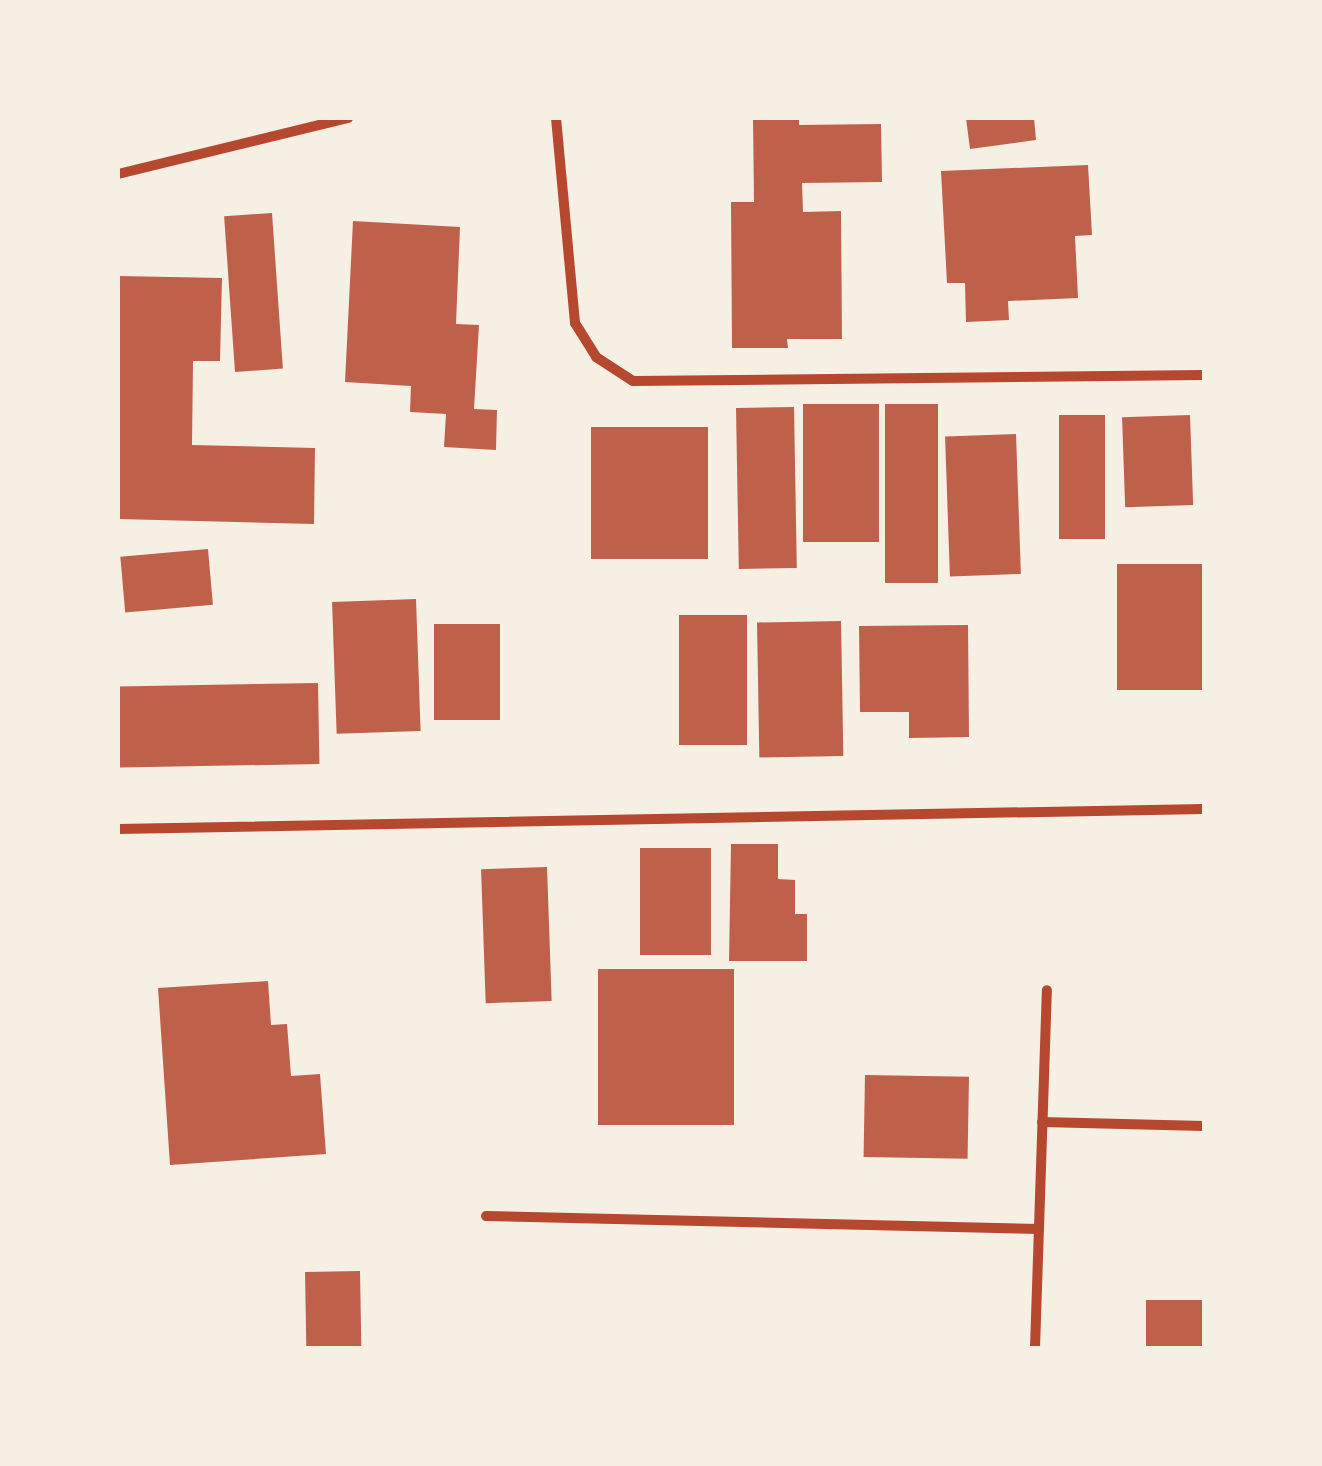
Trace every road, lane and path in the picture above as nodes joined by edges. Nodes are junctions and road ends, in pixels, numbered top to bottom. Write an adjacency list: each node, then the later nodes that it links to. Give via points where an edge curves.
1 (348, 118): 3 (street)
2 (556, 118): 4 (street, via 575,323 596,357 634,381)
3 (118, 174)
4 (1204, 374)
5 (1204, 809): 6 (street)
6 (118, 829)
7 (1048, 990): 8 (street)
8 (1042, 1122): 9 (street); 11 (street)
9 (1204, 1126)
10 (486, 1216): 11 (street)
11 (1039, 1229): 12 (street)
12 (1035, 1348)

